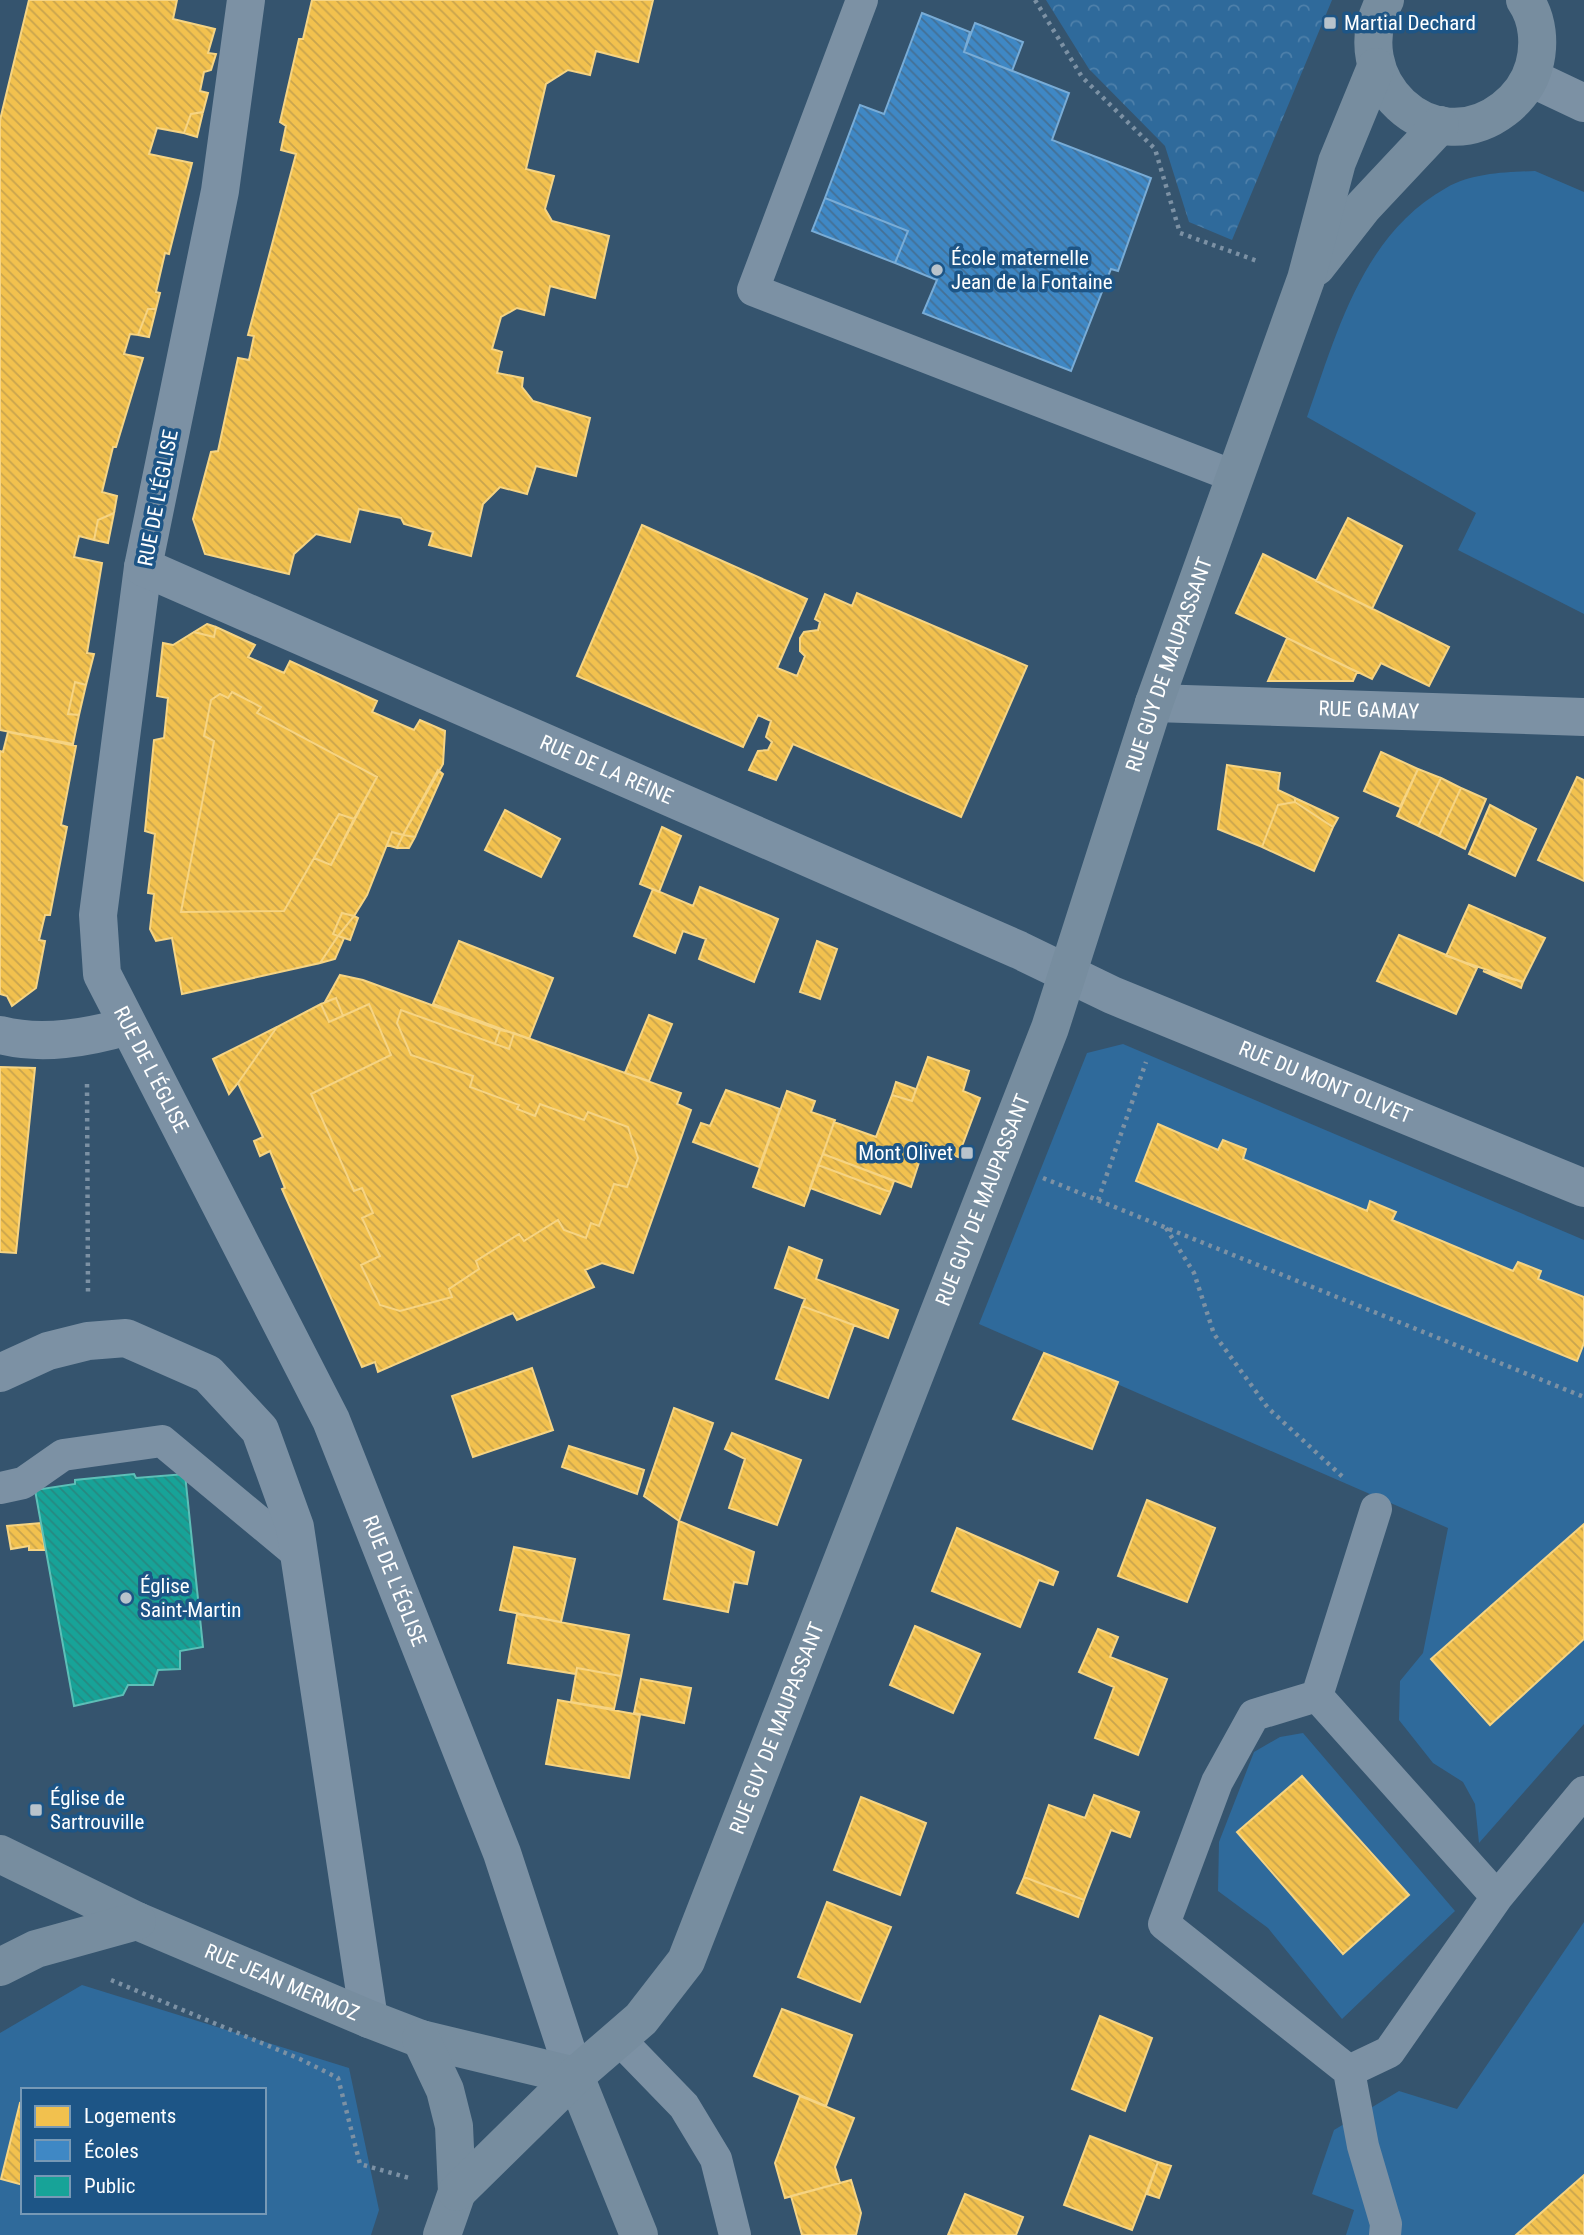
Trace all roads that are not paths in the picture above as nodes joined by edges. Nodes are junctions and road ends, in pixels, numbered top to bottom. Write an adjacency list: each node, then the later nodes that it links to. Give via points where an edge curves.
1 (246, 0): 11 (street, RUE DE L'ÉGLISE, via 220,191)
2 (862, 0): 10 (lane, via 753,290)
3 (1385, 0): 5 (main road, via 1372,40)
4 (1525, 0): 6 (main road, via 1537,30)
5 (1376, 67): 8 (main road, via 1385,88 1400,105 1418,118); 9 (main road, RUE GUY DE MAUPASSANT, via 1337,162)
6 (1531, 78): 7 (street); 8 (main road, via 1515,100 1493,117 1467,126)
7 (1584, 103)
8 (1440, 125): 9 (main road, RUE GUY DE MAUPASSANT, via 1363,207)
9 (1306, 279): 10 (main road, RUE GUY DE MAUPASSANT)
10 (1236, 477): 12 (main road, RUE GUY DE MAUPASSANT)
11 (144, 567): 14 (street, RUE DE LA REINE); 15 (street, RUE DE L'ÉGLISE, via 98,915 102,974)
12 (1154, 703): 13 (street, RUE GAMAY); 14 (main road, RUE GUY DE MAUPASSANT)
13 (1584, 717)
14 (1068, 973): 17 (street, RUE DU MONT OLIVET); 30 (main road, RUE GUY DE MAUPASSANT, via 1000,1160 686,1961 641,2019)
15 (128, 1026): 16 (street, via 87,1038 18,1040); 32 (street, RUE DE L'ÉGLISE, via 331,1420 502,1853)
16 (0, 1035)
17 (1584, 1188)
18 (0, 1373): 21 (street, via 48,1351 126,1338 208,1374 260,1430 295,1527)
19 (0, 1488): 21 (lane, via 23,1483 63,1455 162,1441)
20 (1376, 1509): 22 (lane)
21 (299, 1555): 28 (street)
22 (1317, 1696): 25 (lane); 31 (lane, via 1254,1715 1217,1782 1164,1924)
23 (1584, 1791): 25 (lane)
24 (0, 1854): 26 (main road, RUE JEAN MERMOZ)
25 (1497, 1897): 31 (lane, via 1389,2052)
26 (137, 1921): 27 (main road, via 36,1949); 28 (main road, RUE JEAN MERMOZ)
27 (0, 1967)
28 (369, 2019): 29 (main road, RUE JEAN MERMOZ)
29 (421, 2039): 32 (main road, RUE JEAN MERMOZ); 33 (main road, via 454,2126)
30 (619, 2039): 32 (main road, RUE GUY DE MAUPASSANT); 36 (lane, via 684,2106 716,2159)
31 (1349, 2071): 37 (lane)
32 (575, 2076): 33 (main road, RUE GUY DE MAUPASSANT); 35 (main road)
33 (457, 2192): 34 (main road)
34 (442, 2235)
35 (639, 2235)
36 (735, 2235)
37 (1385, 2235)

